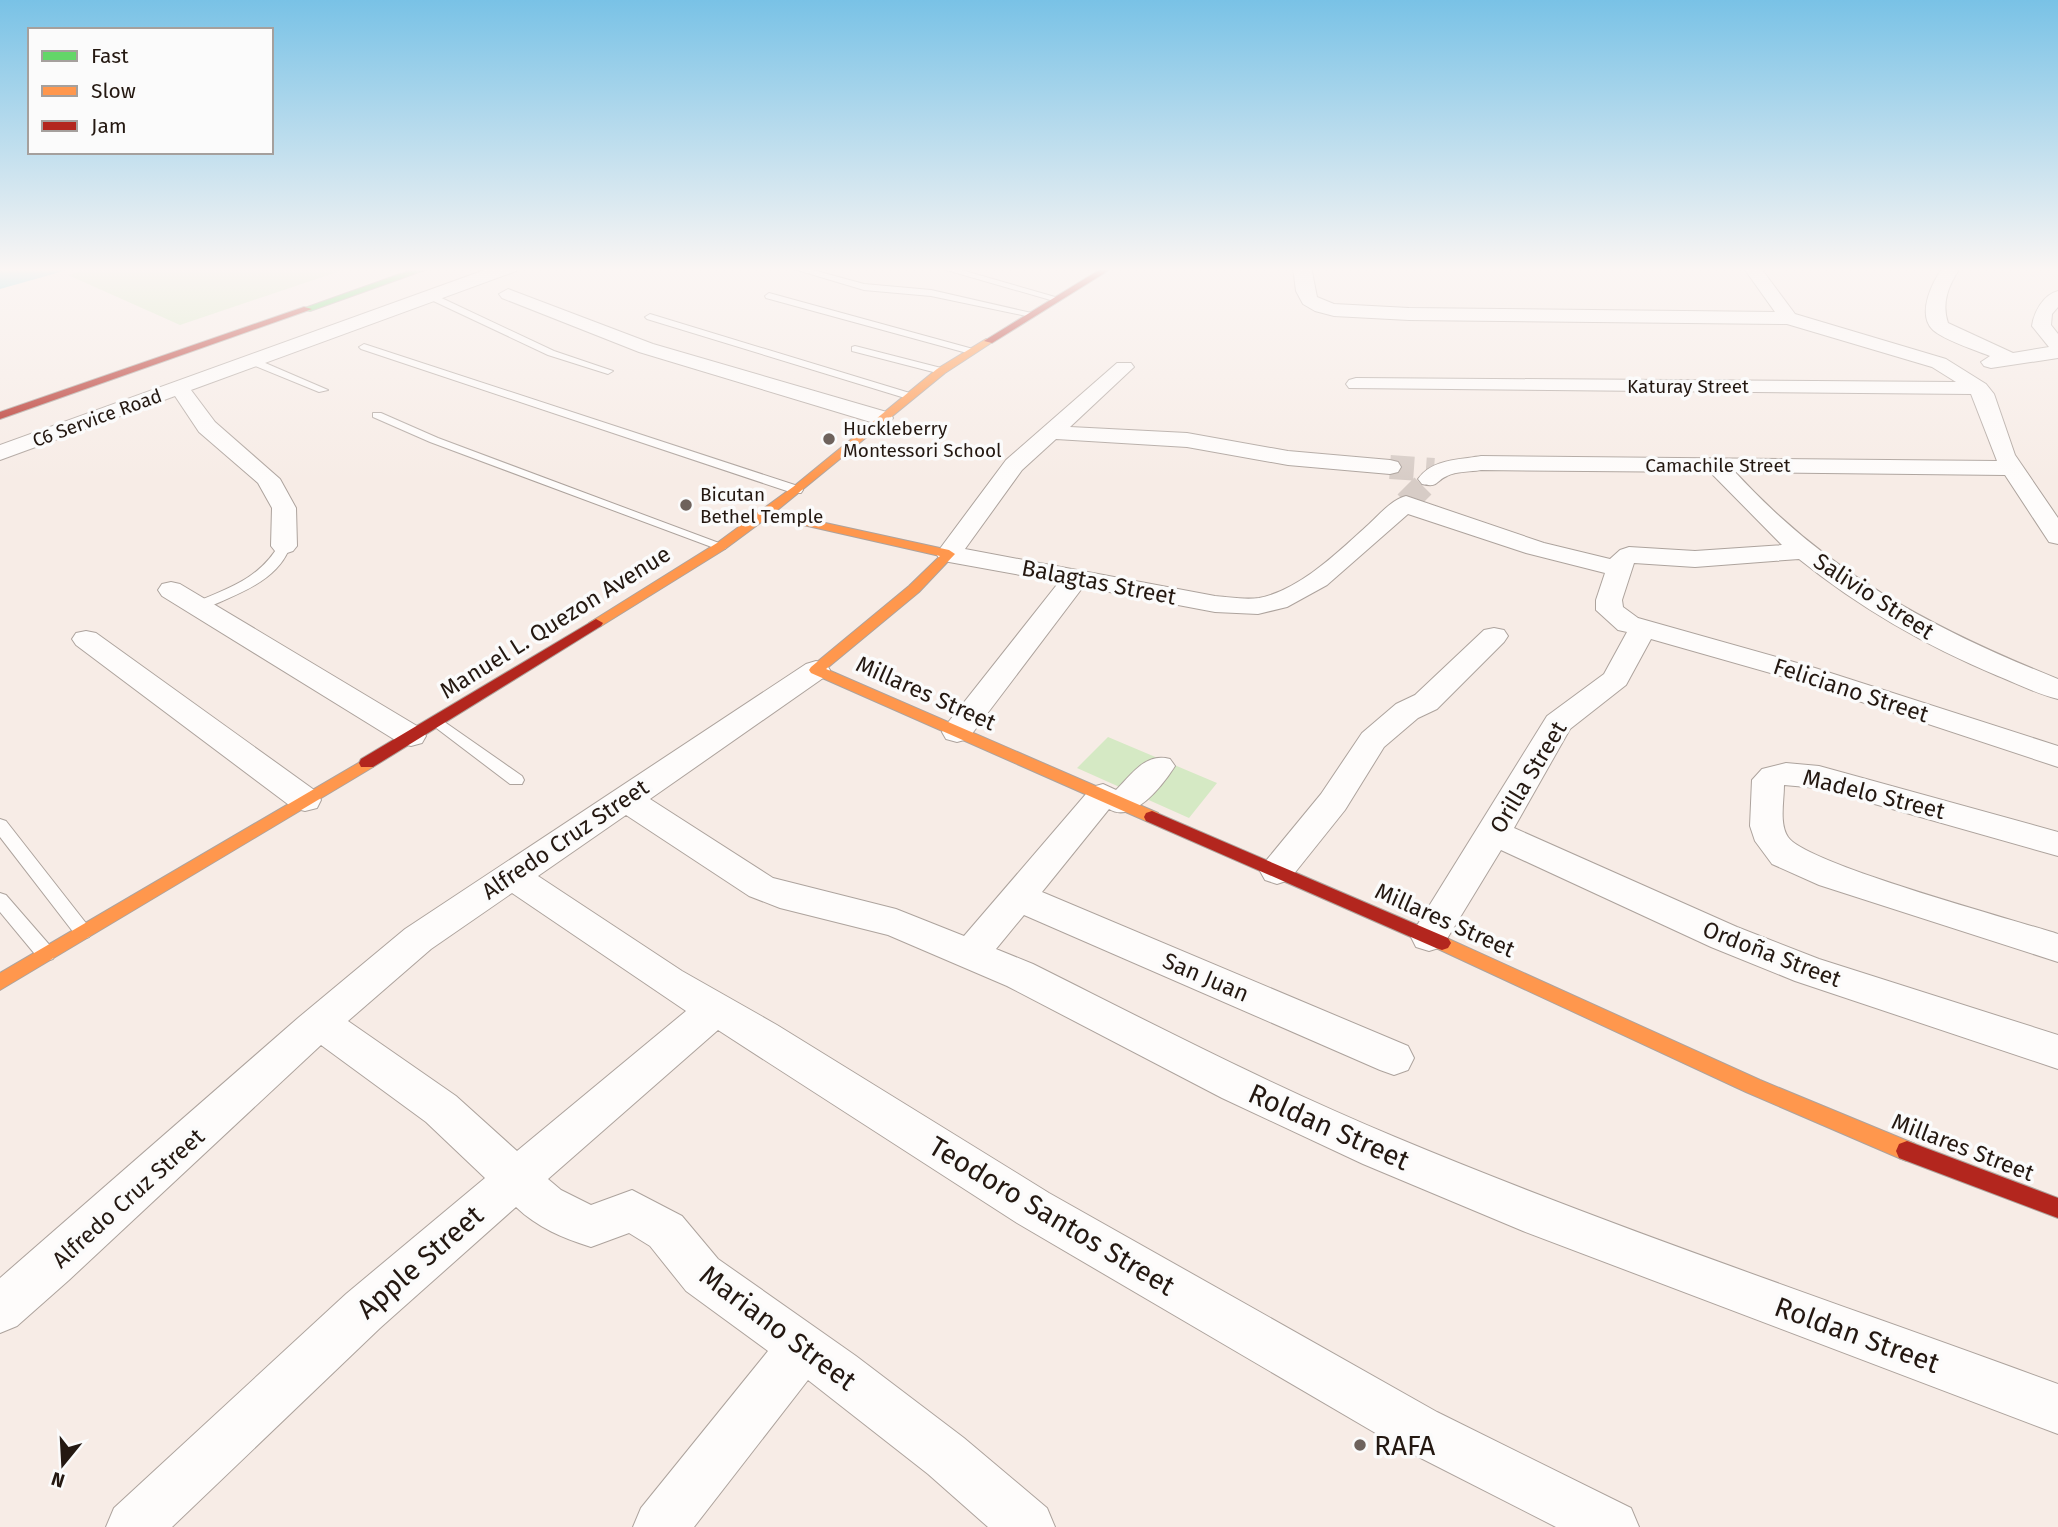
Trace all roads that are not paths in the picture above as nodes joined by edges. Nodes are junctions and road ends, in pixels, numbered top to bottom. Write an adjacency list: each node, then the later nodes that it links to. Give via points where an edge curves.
1 (187, 338): 26 (main road)
2 (224, 338): 28 (main road)
3 (314, 338): 16 (street, C6 Service Road)
4 (519, 338): 19 (lane)
5 (618, 338): 29 (street, via 720,373)
6 (720, 338): 25 (lane)
7 (923, 338): 13 (lane)
8 (991, 338): 13 (main road, Manuel L. Quezon Avenue)
9 (1856, 338): 18 (street)
10 (1961, 338): 15 (street)
11 (364, 347): 36 (lane)
12 (855, 349): 20 (lane)
13 (970, 351): 20 (main road, Manuel L. Quezon Avenue)
14 (2058, 352): 15 (street)
15 (2011, 359): 18 (street)
16 (252, 361): 22 (street, C6 Service Road); 24 (lane)
17 (1124, 367): 30 (street, Alfredo Cruz Street)
18 (1952, 369): 23 (street)
19 (608, 371)
20 (941, 371): 25 (main road, Manuel L. Quezon Avenue)
21 (1356, 384): 23 (street, Katuray Street)
22 (179, 388): 31 (street, C6 Service Road); 39 (street, via 206,427 268,479 284,508)
23 (1979, 388): 34 (street)
24 (323, 390)
25 (909, 396): 29 (main road, Manuel L. Quezon Avenue)
26 (0, 402)
27 (377, 415): 40 (lane)
28 (0, 416)
29 (882, 418): 36 (main road, Manuel L. Quezon Avenue)
30 (1051, 432): 33 (street, via 1187,440 1288,458); 42 (street, Alfredo Cruz Street, via 1014,465)
31 (0, 453)
32 (1716, 465): 34 (street, Camachile Street); 35 (street, Camachile Street, via 1481,463); 41 (street, Salivio Street, via 1781,534)
33 (1390, 467)
34 (2011, 468): 38 (street)
35 (1434, 473)
36 (797, 490): 37 (main road, Manuel L. Quezon Avenue)
37 (765, 513): 40 (main road, Manuel L. Quezon Avenue); 42 (main road, Balagtas Street)
38 (2058, 537)
39 (284, 546): 46 (lane, via 270,569)
40 (721, 546): 52 (main road, Manuel L. Quezon Avenue)
41 (1804, 551): 43 (street, via 1695,559 1629,555); 51 (street, Salivio Street, via 1905,621)
42 (949, 554): 44 (street, Balagtas Street); 50 (main road, Alfredo Cruz Street, via 915,589)
43 (1620, 569): 44 (street, Balagtas Street, via 1535,548 1404,504 1355,553 1272,603 1215,604); 47 (street, Feliciano Street, via 1610,610)
44 (1076, 578): 53 (street)
45 (171, 590): 46 (street)
46 (199, 606): 54 (street)
47 (1642, 630): 55 (street, Feliciano Street, via 1805,674); 62 (street, Orilla Street, via 1616,678 1558,723)
48 (1494, 636): 64 (street, via 1426,702 1407,710 1373,740 1334,802)
49 (86, 639): 60 (street)
50 (816, 670): 53 (main road, Millares Street); 58 (street, Alfredo Cruz Street)
51 (2058, 690)
52 (436, 721): 54 (main road, Manuel L. Quezon Avenue); 57 (lane)
53 (957, 732): 59 (main road, Millares Street)
54 (411, 736): 60 (main road, Manuel L. Quezon Avenue)
55 (2058, 757)
56 (1159, 766): 59 (street)
57 (516, 780)
58 (625, 799): 65 (street, Alfredo Cruz Street); 72 (street, Roldan Street, via 761,887 896,923)
59 (1112, 799): 64 (main road, Millares Street); 66 (street)
60 (305, 800): 68 (main road, Manuel L. Quezon Avenue)
61 (0, 825): 68 (lane)
62 (1494, 833): 69 (street, Orilla Street); 76 (street, Ordoña Street, via 1808,970)
63 (2058, 844): 70 (street, Madelo Street, via 1819,777 1787,774 1768,780 1767,826 1784,855 1831,876)
64 (1277, 871): 69 (main road, Millares Street)
65 (511, 875): 74 (street, Teodoro Santos Street, via 645,967); 75 (street, Alfredo Cruz Street, via 418,939)
66 (1018, 897): 72 (street); 77 (street, San Juan)
67 (0, 900): 71 (lane)
68 (83, 932): 71 (main road, Manuel L. Quezon Avenue)
69 (1429, 937): 79 (main road, Millares Street, via 1766,1091 1928,1160)
70 (2058, 948)
71 (46, 954): 73 (main road, Manuel L. Quezon Avenue)
72 (970, 954): 82 (street, Roldan Street, via 1236,1086 1378,1150 1523,1210)
73 (0, 982)
74 (716, 1008): 78 (street, Apple Street); 86 (street, Teodoro Santos Street, via 1033,1208 1262,1341 1419,1430)
75 (322, 1024): 78 (street, Mariano Street, via 441,1109); 80 (street, Alfredo Cruz Street)
76 (2058, 1052)
77 (1394, 1058)
78 (514, 1180): 81 (street, Mariano Street, via 545,1205 591,1226 624,1213 638,1213 666,1231 702,1275); 83 (street, Apple Street, via 363,1311)
79 (2058, 1208)
80 (0, 1309)
81 (803, 1347): 84 (street); 85 (street, Mariano Street, via 946,1456)
82 (2058, 1409)
83 (132, 1527)
84 (660, 1527)
85 (1028, 1527)
86 (1612, 1527)

